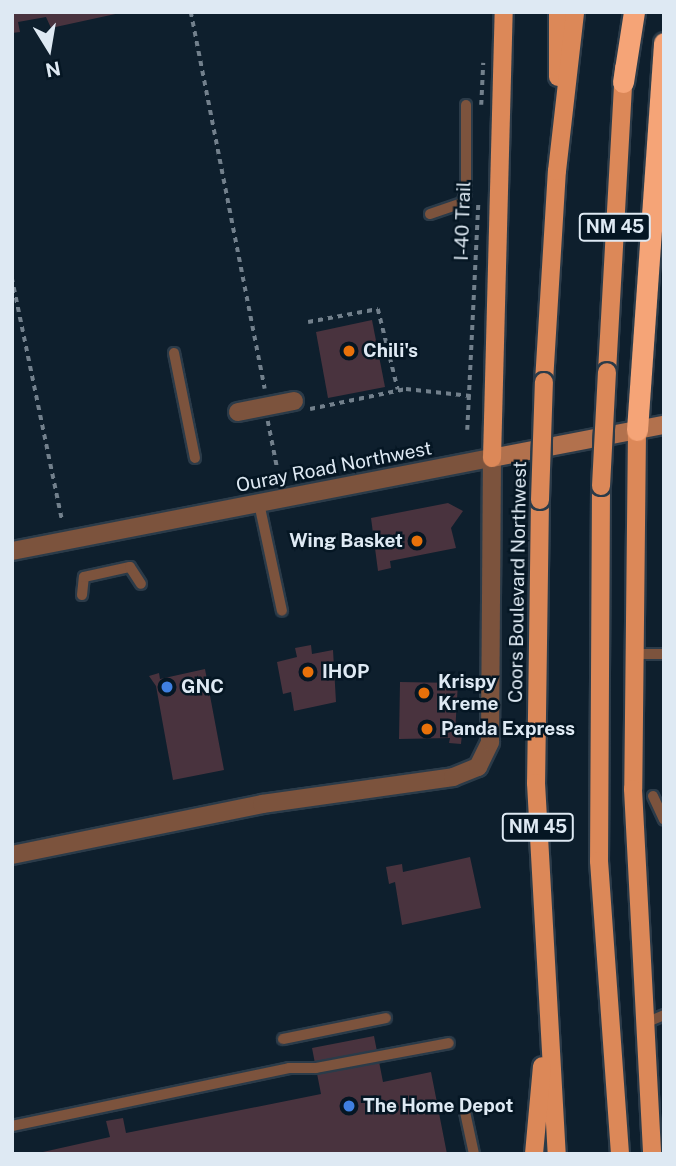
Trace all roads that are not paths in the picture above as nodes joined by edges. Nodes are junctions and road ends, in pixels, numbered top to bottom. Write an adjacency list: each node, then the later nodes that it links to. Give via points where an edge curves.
1 (504, 12): 17 (main road)
2 (558, 12): 9 (main road)
3 (575, 12): 9 (main road, Coors Boulevard Northwest / NM 45)
4 (629, 12): 7 (main road, NM 45)
5 (634, 12): 7 (highway)
6 (664, 43): 15 (highway)
7 (623, 82): 40 (main road, NM 45, bridge, via 601,486 600,861 605,992)
8 (466, 105): 10 (lane, via 466,193 462,203)
9 (557, 171): 28 (main road, Coors Boulevard Northwest / NM 45, bridge, via 544,382 536,783)
10 (430, 214)
11 (174, 353): 16 (lane)
12 (296, 408): 13 (street, via 271,417)
13 (239, 412)
14 (664, 425): 15 (main road, Ouray Road Northwest)
15 (637, 430): 17 (main road, Ouray Road Northwest); 23 (main road)
16 (195, 458)
17 (492, 458): 18 (street, Ouray Road Northwest); 27 (street, via 486,755 478,767 453,777 378,786)
18 (259, 503): 19 (street, Ouray Road Northwest); 22 (lane)
19 (12, 551)
20 (141, 584): 21 (lane, via 130,567 84,577)
21 (82, 595)
22 (282, 611)
23 (635, 654): 24 (lane); 31 (main road, via 633,789)
24 (664, 654)
25 (653, 796): 26 (lane)
26 (664, 820)
27 (12, 855)
28 (546, 1013): 38 (main road); 39 (main road, Coors Boulevard Northwest / NM 45)
29 (664, 1015): 31 (lane)
30 (386, 1018): 32 (lane)
31 (643, 1024): 36 (main road)
32 (283, 1039)
33 (449, 1043): 35 (lane, via 316,1068 289,1068)
34 (465, 1112): 37 (lane)
35 (12, 1126)
36 (656, 1151)
37 (474, 1154)
38 (534, 1154)
39 (557, 1154)
40 (620, 1154)

